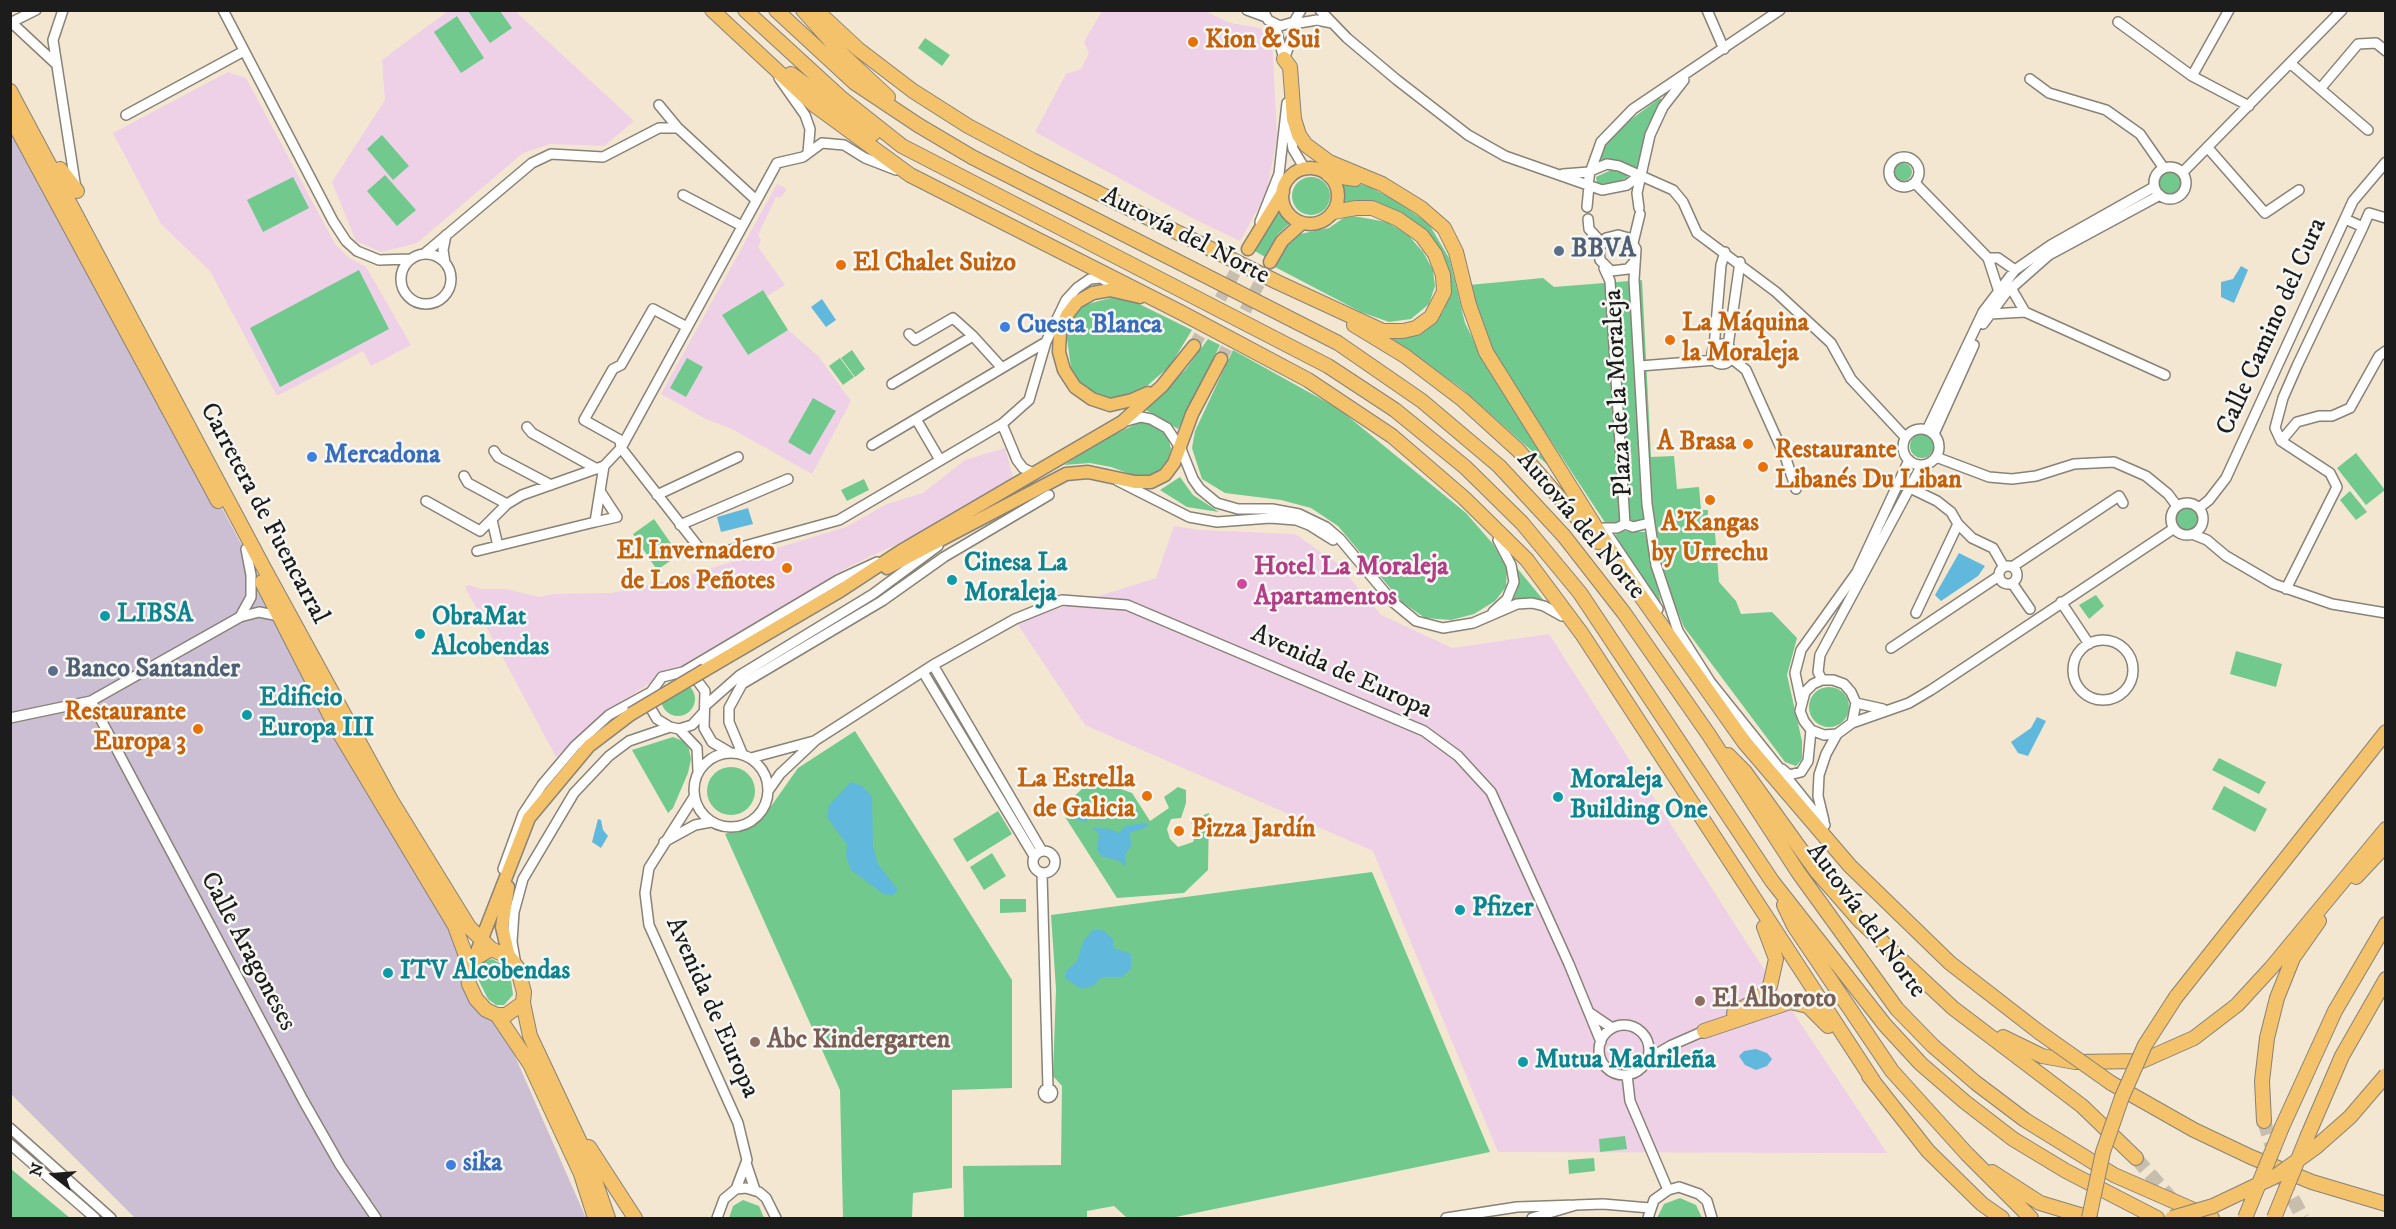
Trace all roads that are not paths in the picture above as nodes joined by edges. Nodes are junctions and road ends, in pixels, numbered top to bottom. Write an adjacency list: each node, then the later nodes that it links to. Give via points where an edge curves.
1 (36, 10): 20 (street)
2 (63, 10): 27 (street, via 53,39)
3 (223, 10): 24 (street)
4 (712, 10): 29 (highway)
5 (720, 10): 44 (highway, via 782,68 883,140)
6 (745, 10): 44 (highway, Autovía del Norte, via 840,97)
7 (776, 10): 40 (highway, Autovía del Norte, via 855,83)
8 (803, 10): 40 (highway, via 845,57)
9 (816, 10): 92 (highway, via 904,84 969,126)
10 (1247, 10): 17 (street)
11 (1316, 10): 18 (street)
12 (1320, 10): 21 (street)
13 (1707, 10): 23 (street)
14 (1780, 10): 23 (street)
15 (2229, 10): 31 (street)
16 (2342, 10): 28 (street)
17 (1264, 14): 22 (street)
18 (1298, 20): 21 (street); 22 (street); 26 (street)
19 (2118, 22): 31 (street)
20 (11, 23): 27 (street)
21 (1333, 24): 52 (street, via 1468,135 1505,156)
22 (1275, 25): 26 (street)
23 (1724, 49): 30 (street)
24 (244, 51): 38 (street); 82 (street, via 333,221 357,251)
25 (2385, 51): 33 (street, via 2376,43 2358,44)
26 (1284, 59): 35 (street); 64 (highway, via 1290,67 1294,119 1306,145 1329,162 1382,184)
27 (55, 63): 59 (street)
28 (2290, 63): 33 (street); 37 (street)
29 (772, 68): 46 (street, via 805,115 810,129); 53 (highway, via 813,104)
30 (1696, 68): 50 (street, via 1634,109 1608,133 1596,150); 55 (street, Plaza de la Moraleja, via 1671,95 1652,128)
31 (2192, 76): 37 (street)
32 (2030, 80): 48 (street, via 2049,93 2106,110 2140,134)
33 (2320, 88): 42 (street)
34 (10, 91): 43 (highway, Carretera de Fuencarral)
35 (1287, 103): 49 (street, via 1293,149); 76 (street, via 1279,174)
36 (659, 105): 41 (street)
37 (2250, 106): 45 (street)
38 (126, 115)
39 (10, 116): 160 (highway, Carretera de Fuencarral, via 189,451)
40 (918, 125): 198 (highway, Autovía del Norte, via 972,157 1338,343 1422,401 1499,466 1564,536 1624,613)
41 (678, 128): 63 (street); 73 (street, via 659,128 603,157 551,154 532,163)
42 (2368, 130)
43 (35, 136): 59 (highway); 220 (highway, Carretera de Fuencarral, via 387,793 456,908)
44 (902, 146): 217 (highway, Autovía del Norte, via 1328,366 1395,410 1465,467 1522,523 1580,593)
45 (2208, 148): 51 (street); 58 (street, via 2265,213)
46 (808, 153): 53 (street, via 822,143 844,145 865,158); 63 (street, via 777,163)
47 (2385, 162): 69 (street, Calle Camino del Cura, via 2363,187)
48 (2163, 167): 51 (street, via 2174,166); 60 (street, via 2154,178)
49 (1305, 169): 54 (main road, via 1314,168); 61 (main road, via 1294,173)
50 (1590, 171): 52 (street); 55 (street, via 1613,165); 57 (street)
51 (2183, 172): 60 (street, via 2187,180 2180,196 2171,200)
52 (1555, 174): 57 (street)
53 (910, 175): 94 (highway)
54 (1329, 175): 64 (highway, via 1365,182); 66 (main road, via 1338,193)
55 (1640, 176): 57 (street, via 1614,188 1602,190); 75 (street, Plaza de la Moraleja, via 1640,211); 77 (street, via 1673,190 1698,233)
56 (1915, 183): 79 (street)
57 (1589, 185): 65 (street)
58 (2299, 190)
59 (77, 191)
60 (2157, 191): 87 (street, via 2051,245); 89 (street, via 2049,255)
61 (1283, 192): 70 (main road, via 1287,211); 76 (main road)
62 (683, 195): 71 (street)
63 (756, 200): 71 (street)
64 (1407, 200): 139 (highway, via 1444,228 1456,252 1469,306 1486,352)
65 (1587, 207)
66 (1334, 212): 70 (main road, via 1314,224); 92 (highway, via 1372,208 1398,219 1422,236 1443,275 1444,291 1438,307 1416,327 1383,330)
67 (2385, 218): 72 (street, via 2369,213)
68 (1588, 219): 74 (street, via 1589,229)
69 (2345, 219): 72 (street); 145 (street, Calle Camino del Cura, via 2226,478)
70 (1302, 223): 83 (main road, via 1282,241)
71 (742, 226): 96 (street)
72 (2362, 227): 118 (street, via 2283,398 2275,428)
73 (447, 233): 78 (street); 85 (street, via 443,244)
74 (1602, 243): 75 (street, via 1618,235); 86 (street, Plaza de la Moraleja)
75 (1633, 243): 81 (street, Plaza de la Moraleja)
76 (1248, 249)
77 (1725, 252): 84 (street); 102 (street)
78 (424, 254): 80 (street); 85 (street)
79 (1988, 258): 87 (street, via 1998,258); 90 (street)
80 (410, 259): 82 (street); 88 (street)
81 (1635, 261): 86 (street, Plaza de la Moraleja, via 1617,273); 107 (street, Plaza de la Moraleja)
82 (383, 262): 88 (street)
83 (1270, 262)
84 (1740, 262): 101 (street); 117 (street, via 1831,343 1851,378)
85 (445, 263): 88 (street, via 450,287 431,304 408,296)
86 (1602, 265): 151 (street, Plaza de la Moraleja, via 1610,281)
87 (2014, 270): 90 (street)
88 (401, 278)
89 (2011, 288): 93 (street); 95 (street)
90 (1998, 289): 116 (street, via 1983,312)
91 (1127, 292): 94 (main road); 99 (street, via 1101,278 1090,279 1066,300); 111 (main road, via 1093,292 1077,302 1060,332 1059,352 1064,369 1075,387 1110,405)
92 (1300, 293): 165 (highway, via 1405,356 1463,400 1518,450)
93 (2025, 312): 95 (street); 109 (street)
94 (1182, 313): 140 (highway, via 1308,380 1392,436)
95 (1990, 314): 116 (street)
96 (687, 327): 120 (street); 120 (street, via 653,309 584,420 620,440)
97 (909, 334): 98 (street, via 915,340 953,318)
98 (973, 336): 108 (street); 110 (street)
99 (1047, 342): 108 (street); 114 (street, via 1029,400)
100 (1194, 346): 111 (main road)
101 (1728, 346): 102 (street, via 1719,344); 104 (street)
102 (1714, 348): 106 (street)
103 (2385, 351): 118 (street, via 2350,408 2332,416 2297,422)
104 (1731, 358): 106 (street, via 1724,363); 135 (street, via 1746,370)
105 (1221, 359): 121 (main road, via 1192,414)
106 (1715, 360): 107 (street)
107 (1640, 366): 148 (street, Plaza de la Moraleja)
108 (1002, 368): 112 (street)
109 (2166, 375)
110 (892, 384)
111 (1162, 386): 113 (main road)
112 (916, 419): 119 (street); 125 (street)
113 (1122, 422): 121 (street, via 1141,417 1160,422); 129 (main road)
114 (1002, 423): 125 (street); 129 (street, via 1017,460)
115 (527, 427): 128 (street)
116 (1930, 432): 117 (street, via 1920,428); 124 (street, via 1939,443)
117 (1905, 437): 126 (street, via 1904,453)
118 (2281, 441): 168 (street, via 2330,473 2337,487)
119 (872, 445)
120 (621, 448): 128 (street); 137 (street)
121 (1181, 449): 130 (main road, via 1165,475 1152,482); 163 (street, via 1193,479 1217,502 1238,509 1272,509 1314,519 1340,539)
122 (494, 451): 133 (street, via 498,457)
123 (738, 457): 137 (street)
124 (1936, 457): 127 (street); 144 (street, via 1989,477 2012,479 2074,464 2114,462 2146,476)
125 (940, 460): 150 (street, via 839,520 730,550 714,553 700,549)
126 (1909, 460): 127 (street); 188 (street, via 1857,572 1801,650 1795,673)
127 (1922, 465): 134 (street)
128 (601, 467): 133 (street); 136 (street)
129 (1035, 474): 162 (main road)
130 (1106, 474): 156 (main road, via 1066,474); 163 (street, via 1189,517 1217,522 1270,518 1302,522 1321,531)
131 (464, 476): 143 (street, via 468,483)
132 (788, 479): 150 (street)
133 (551, 485): 143 (street)
134 (1908, 487): 149 (street, via 1937,501); 184 (street, via 1868,570 1820,655 1818,672)
135 (1796, 489)
136 (600, 491): 147 (street); 147 (street, via 618,517)
137 (657, 495): 150 (street)
138 (1049, 495): 201 (street, via 944,556 882,601 742,684 729,708 729,722)
139 (1577, 495): 153 (street); 165 (highway)
140 (1464, 498): 157 (highway); 178 (highway, via 1527,560)
141 (426, 501): 146 (street, via 480,531)
142 (2123, 503): 164 (street, via 2119,496)
143 (507, 504): 146 (street)
144 (2177, 506): 145 (street, via 2188,503); 154 (street, via 2170,517)
145 (2199, 508): 152 (street)
146 (492, 520): 159 (street)
147 (595, 522): 159 (street)
148 (1649, 523): 151 (street, Plaza de la Moraleja, via 1633,528); 185 (street, Plaza de la Moraleja, via 1656,565 1678,631)
149 (1958, 524): 164 (street, via 1972,538 1993,548); 172 (street)
150 (680, 525)
151 (1625, 525): 153 (street, Plaza de la Moraleja)
152 (2201, 527): 155 (street); 158 (street)
153 (1604, 528): 185 (street)
154 (2173, 528): 155 (street, via 2185,536); 170 (street)
155 (2193, 534): 158 (street)
156 (952, 536): 169 (main road); 190 (street, via 873,594 740,675)
157 (1498, 540): 175 (street, via 1511,565 1514,582 1507,599); 176 (highway)
158 (2207, 540): 168 (street, via 2252,572)
159 (498, 546): 161 (street)
160 (246, 549): 174 (highway, Carretera de Fuencarral); 177 (street, via 252,575 251,597)
161 (477, 551)
162 (901, 551): 169 (main road); 182 (street, via 838,580)
163 (1351, 555): 175 (street, via 1393,602 1416,621 1443,628)
164 (2008, 567): 166 (street); 167 (street, via 2017,575)
165 (1623, 571): 218 (highway, via 1744,742 1815,827)
166 (1999, 576): 167 (street, via 2002,582); 180 (street)
167 (2012, 584): 171 (street)
168 (2286, 589): 173 (street, via 2332,604)
169 (840, 591): 206 (main road, bridge, via 631,714 589,746)
170 (2061, 602): 179 (street); 191 (street, via 1931,690)
171 (2030, 609)
172 (1916, 613)
173 (2385, 613)
174 (279, 616): 177 (street, via 259,612); 222 (highway, Carretera de Fuencarral, via 337,729 455,926)
175 (1489, 616): 176 (street, via 1517,604 1532,603)
176 (1562, 616): 178 (highway)
177 (240, 617): 187 (street)
178 (1582, 634): 216 (highway)
179 (2089, 644): 179 (street, via 2076,657 2078,686 2084,693 2102,700 2121,694 2132,678 2131,658 2117,644 2098,640)
180 (1891, 648)
181 (933, 665): 183 (street, Avenida de Europa); 213 (street); 226 (street, Avenida de Europa, via 1015,619 1062,600 1126,604 1424,731 1458,756 1491,792)
182 (682, 672): 186 (street, via 663,677); 190 (street, via 696,679 705,691)
183 (923, 672): 199 (street, Avenida de Europa); 213 (street)
184 (1822, 680): 188 (street, via 1805,692); 189 (street, via 1844,684)
185 (1711, 683): 203 (street)
186 (651, 692): 194 (street, via 650,707 657,719); 214 (street, via 609,715 575,746 542,785 523,814)
187 (91, 701): 192 (street); 254 (street, Calle Aragoneses, via 303,1100)
188 (1801, 701): 195 (street, via 1804,722)
189 (1856, 703): 191 (street); 193 (street)
190 (704, 709): 194 (street, via 692,725); 200 (street, via 704,728 712,742)
191 (1888, 709): 193 (street)
192 (10, 718)
193 (1852, 723): 197 (street)
194 (674, 728): 204 (street, via 697,748); 221 (street, via 629,741 574,793 523,879 514,912)
195 (1811, 730): 197 (street); 203 (street, via 1808,761 1801,772 1789,775)
196 (2385, 732): 265 (highway, bridge, via 2176,997 2145,1045 2122,1097)
197 (1837, 734): 209 (street, via 1819,775 1818,796)
198 (1708, 735): 223 (highway, via 1745,772 1817,872); 268 (highway, Autovía del Norte, via 1854,954 1897,1009 1933,1046 1992,1096 2074,1152 2114,1175)
199 (816, 740): 202 (street, Avenida de Europa); 205 (street, Avenida de Europa)
200 (729, 752): 201 (street); 204 (street, via 712,758)
201 (741, 753): 202 (street)
202 (751, 758): 205 (street, via 764,772)
203 (1773, 762): 209 (street)
204 (698, 771): 207 (street)
205 (768, 791): 208 (street, via 760,812 741,826 729,828)
206 (549, 792): 214 (main road, via 530,818); 221 (main road, via 518,855 504,899 502,927)
207 (694, 797): 208 (street); 211 (street, Avenida de Europa)
208 (711, 822): 211 (street, via 695,825)
209 (1825, 825): 218 (highway)
210 (2385, 829): 223 (highway, via 2237,1005 2194,1038 2142,1060 2075,1062 2042,1056 2007,1040)
211 (662, 844): 244 (street, Avenida de Europa, via 650,868 645,893 649,925 738,1123)
212 (2385, 845): 239 (highway, via 2323,915 2293,958 2267,1038 2262,1081)
213 (1038, 854): 215 (street, via 1033,867); 215 (street, via 1050,853 1054,858 1050,872)
214 (506, 865): 220 (main road)
215 (1042, 874): 237 (street)
216 (1740, 880): 229 (highway, via 1770,940 1776,959 1774,974 1760,998); 236 (highway)
217 (1772, 881): 242 (highway, via 1794,926 1892,1071); 266 (highway, Autovía del Norte, via 1885,1025 1921,1064 2013,1138 2066,1172)
218 (1872, 887): 248 (highway, bridge, via 1950,963 2111,1083 2194,1130 2251,1156 2312,1182)
219 (2385, 924): 269 (highway, bridge, via 2335,1011)
220 (486, 945): 221 (highway); 222 (highway)
221 (513, 962): 225 (highway, via 524,992)
222 (472, 963): 227 (highway, via 469,984 476,999)
223 (1907, 966): 243 (highway, via 1953,1008 2082,1106)
224 (2385, 979): 270 (highway, bridge, via 2342,1056)
225 (523, 1003): 227 (highway, via 516,1010); 238 (highway, via 530,1036)
226 (1590, 1013): 228 (street); 230 (street, Avenida de Europa)
227 (496, 1015): 255 (highway, via 530,1064 581,1174)
228 (1612, 1028): 230 (street); 231 (street, via 1630,1026 1641,1031)
229 (1704, 1031): 232 (street); 236 (highway, via 1780,1003 1799,1003 1818,1014)
230 (1601, 1042): 234 (street, via 1599,1054 1604,1065 1614,1073)
231 (1648, 1042): 232 (street); 233 (street)
232 (1672, 1045): 233 (street)
233 (1647, 1059): 234 (street, via 1640,1070)
234 (1627, 1075): 247 (street, via 1630,1101)
235 (2385, 1075): 267 (highway, bridge, via 2350,1117 2276,1176 2213,1206)
236 (1874, 1082): 264 (highway, via 1928,1151 1982,1204)
237 (1048, 1088)
238 (563, 1105): 256 (highway); 257 (highway)
239 (2264, 1120)
240 (10, 1128): 253 (street)
241 (10, 1144): 252 (street)
242 (1967, 1154): 251 (highway); 265 (highway, via 2040,1203)
243 (2136, 1158)
244 (746, 1163): 245 (street); 246 (street, Avenida de Europa)
245 (735, 1189): 246 (street); 258 (street, via 724,1199)
246 (755, 1190): 259 (street, via 766,1198)
247 (1668, 1190): 250 (street); 263 (street, via 1689,1189 1699,1194 1707,1201)
248 (2385, 1204)
249 (1576, 1205): 250 (street); 260 (street, via 1517,1207); 261 (street)
250 (1650, 1208): 262 (street)
251 (2030, 1217)
252 (95, 1218)
253 (111, 1218)
254 (376, 1218)
255 (595, 1218)
256 (608, 1218)
257 (634, 1218)
258 (717, 1218)
259 (776, 1218)
260 (1446, 1218)
261 (1532, 1218)
262 (1648, 1218)
263 (1712, 1218)
264 (2002, 1218)
265 (2085, 1218)
266 (2157, 1218)
267 (2172, 1218)
268 (2212, 1218)
269 (2245, 1218)
270 (2274, 1218)

